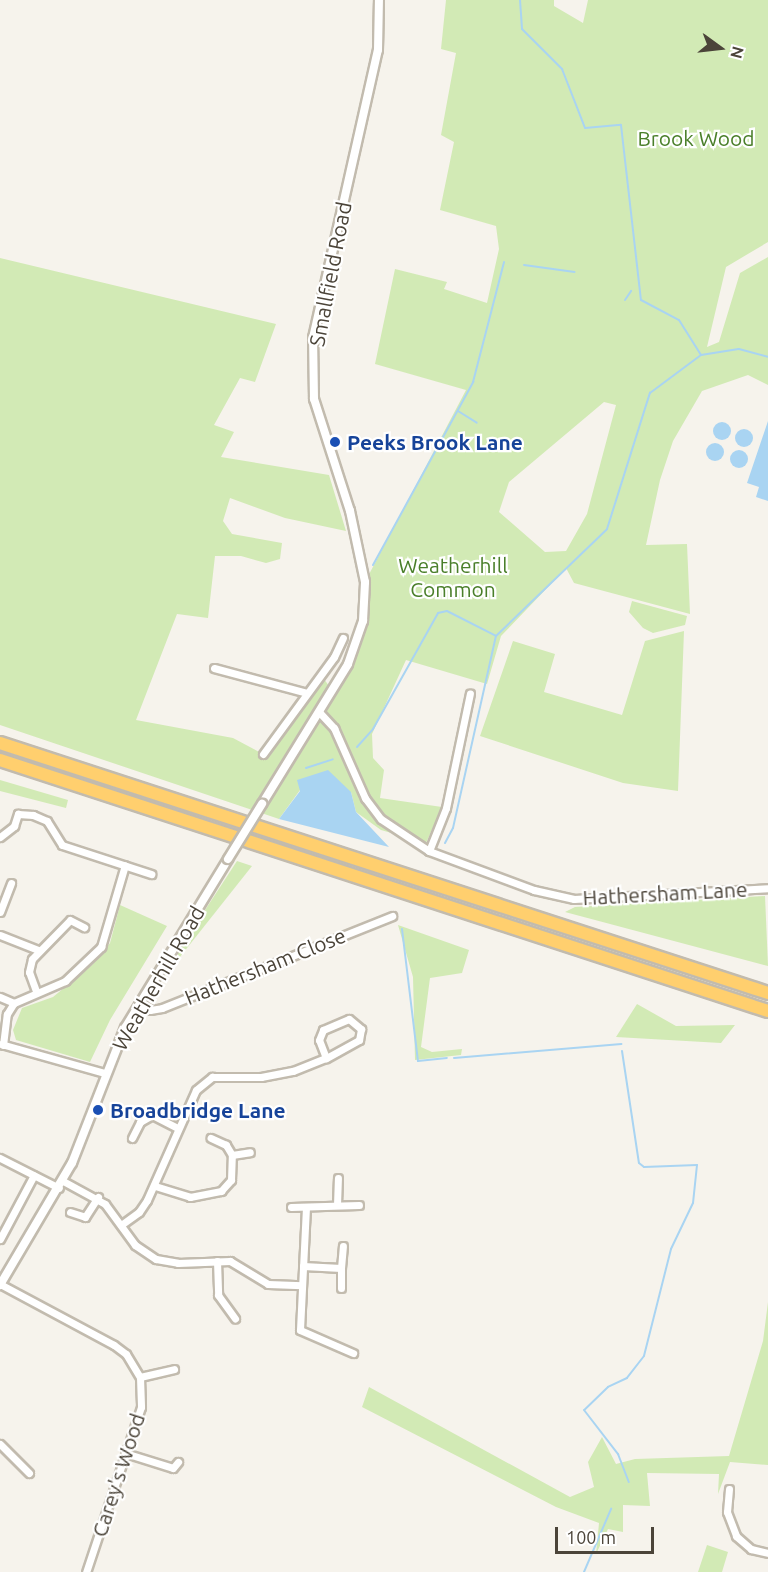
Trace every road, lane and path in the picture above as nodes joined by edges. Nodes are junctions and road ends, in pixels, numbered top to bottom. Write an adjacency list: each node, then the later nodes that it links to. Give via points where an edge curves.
1 (379, 0): 4 (street, Smallfield Road, via 378,50 313,338 314,399 350,511 365,582 363,621)
2 (343, 638): 3 (street)
3 (334, 657): 4 (street); 6 (street)
4 (348, 664): 8 (street, Smallfield Road)
5 (214, 668): 6 (street)
6 (307, 693): 10 (street)
7 (470, 693): 13 (street, via 446,808)
8 (320, 713): 13 (street, Hathersham Lane, via 334,728 365,798 381,819); 27 (street, Weatherhill Road, bridge)
9 (0, 743): 24 (highway)
10 (263, 754)
11 (0, 760): 28 (highway)
12 (0, 837): 14 (street, via 14,826 18,814 27,814 47,821 62,845)
13 (429, 851): 17 (street, Hathersham Lane, via 534,890 574,899)
14 (125, 865): 15 (street); 23 (street, via 101,947 65,981)
15 (151, 874)
16 (11, 883): 18 (street)
17 (768, 888)
18 (0, 912)
19 (392, 916): 27 (street, Hathersham Close, via 156,1010)
20 (84, 927): 22 (street, via 70,920)
21 (0, 935): 22 (street)
22 (38, 950): 23 (street, via 29,972)
23 (36, 991): 26 (street)
24 (768, 993)
25 (0, 997): 26 (street)
26 (14, 1003): 29 (street, via 7,1014)
27 (139, 1004): 31 (street, Weatherhill Road)
28 (768, 1011)
29 (2, 1044): 31 (street)
30 (326, 1058): 30 (street, via 319,1040 323,1030 344,1019 359,1024 359,1040); 32 (street, via 293,1071 261,1077 212,1077 196,1090)
31 (105, 1073): 40 (street, Weatherhill Road)
32 (178, 1128): 34 (street, via 152,1115 140,1122); 41 (street)
33 (211, 1137): 36 (street, via 226,1145)
34 (132, 1138)
35 (250, 1152): 36 (street)
36 (232, 1155): 41 (street, via 231,1180 221,1191 190,1197)
37 (0, 1158): 38 (street)
38 (34, 1175): 40 (street); 49 (street)
39 (338, 1178): 43 (street)
40 (61, 1185): 42 (street); 54 (street, Weatherhill Road)
41 (155, 1186): 48 (street, via 139,1212)
42 (98, 1197): 47 (street, via 85,1217); 48 (street)
43 (337, 1205): 44 (street); 45 (street)
44 (359, 1205)
45 (306, 1207): 46 (street); 52 (street)
46 (291, 1208)
47 (70, 1212)
48 (121, 1225): 51 (street, via 135,1245 156,1259 178,1263)
49 (0, 1239)
50 (343, 1246): 53 (street)
51 (217, 1261): 55 (street, via 230,1261 268,1284); 57 (street, via 218,1295)
52 (303, 1266): 53 (street); 55 (street)
53 (341, 1268): 56 (street)
54 (0, 1285): 60 (street, via 114,1345 126,1354)
55 (302, 1285): 58 (street, via 300,1330)
56 (341, 1288)
57 (235, 1318)
58 (353, 1353)
59 (174, 1370): 60 (street)
60 (140, 1377): 62 (street, Carey's Wood, via 141,1407)
61 (0, 1444): 64 (street)
62 (125, 1453): 63 (street, via 173,1468); 67 (street, Carey's Wood)
63 (178, 1462)
64 (29, 1473)
65 (729, 1489): 66 (street, via 727,1512 736,1536 751,1549)
66 (768, 1553)
67 (86, 1572)

